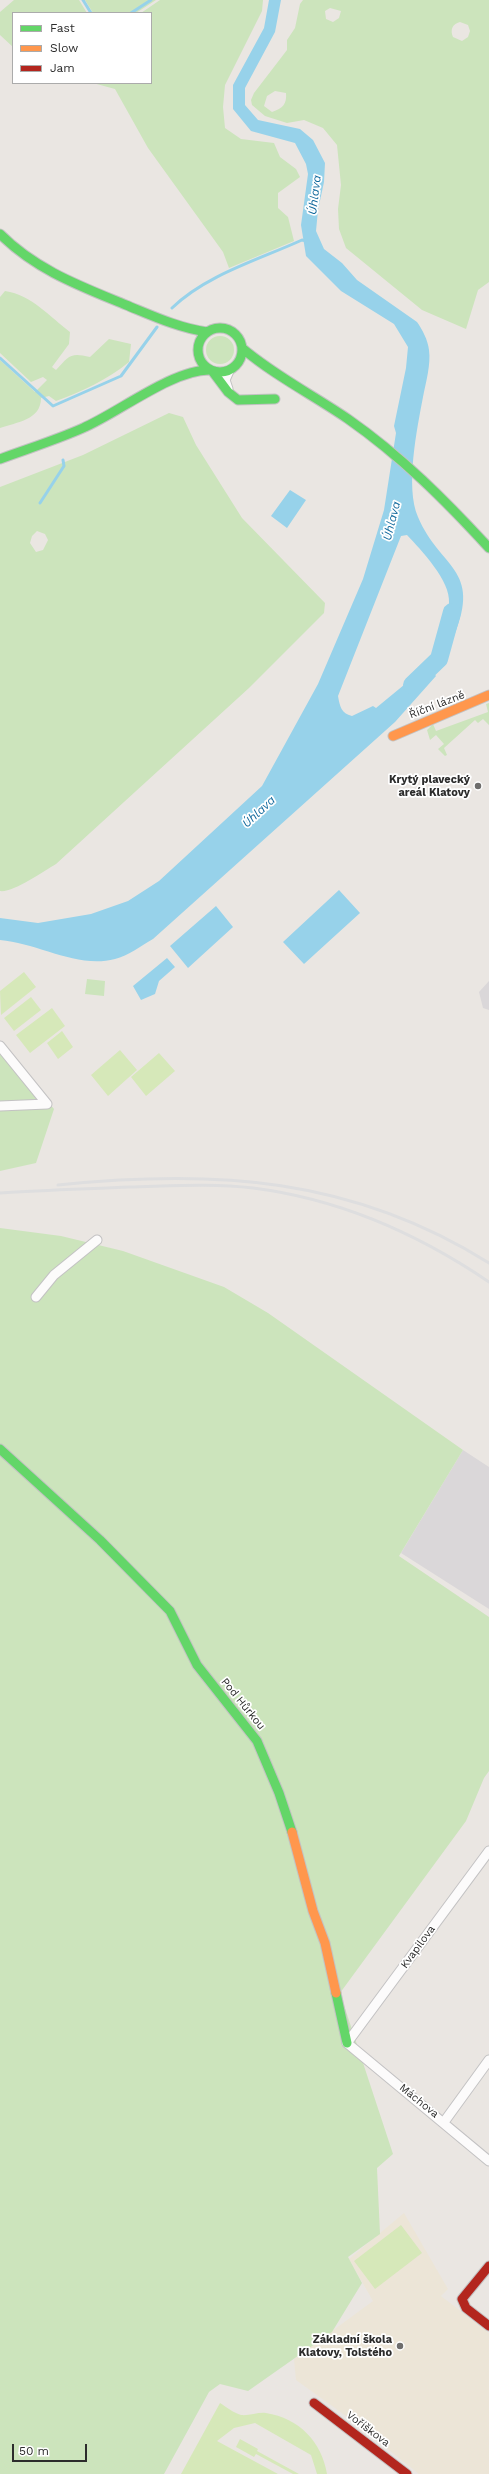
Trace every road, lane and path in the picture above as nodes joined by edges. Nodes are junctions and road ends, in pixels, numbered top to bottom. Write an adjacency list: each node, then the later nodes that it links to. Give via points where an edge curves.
1 (0, 234): 2 (street, via 29,260 62,278)
2 (177, 326): 3 (street); 4 (street, via 193,336)
3 (207, 332): 4 (street); 5 (street, via 216,328 227,329 239,338)
4 (199, 344): 6 (street)
5 (242, 348): 7 (street); 8 (street)
6 (198, 353): 9 (street, via 201,363); 11 (street, via 191,365)
7 (259, 363): 8 (street); 15 (street, via 350,420 403,462 448,504)
8 (238, 364): 10 (street)
9 (211, 371): 10 (street); 11 (street, via 200,370); 12 (street)
10 (229, 371): 12 (street, via 225,380)
11 (177, 378): 14 (street, via 83,428)
12 (230, 394): 13 (street, via 241,401 268,397)
13 (274, 399)
14 (0, 459)
15 (489, 548)
16 (489, 695): 17 (street, Říční lázně)
17 (393, 736)
18 (0, 1046): 19 (street, via 47,1104)
19 (0, 1106)
20 (97, 1240): 21 (street, via 54,1275)
21 (36, 1297)
22 (0, 1449): 24 (street, Pod Hůrkou, via 100,1540 170,1611 197,1664 257,1741 279,1792 297,1847 313,1911 325,1943)
23 (489, 1851): 24 (street, Kvapilova)
24 (347, 2043): 26 (street, Máchova)
25 (489, 2060): 26 (street)
26 (444, 2122): 27 (street, Máchova)
27 (489, 2161)
28 (489, 2266): 29 (street, via 465,2295 463,2304)
29 (489, 2326)
30 (314, 2404): 31 (street, Voříškova)
31 (407, 2474)

